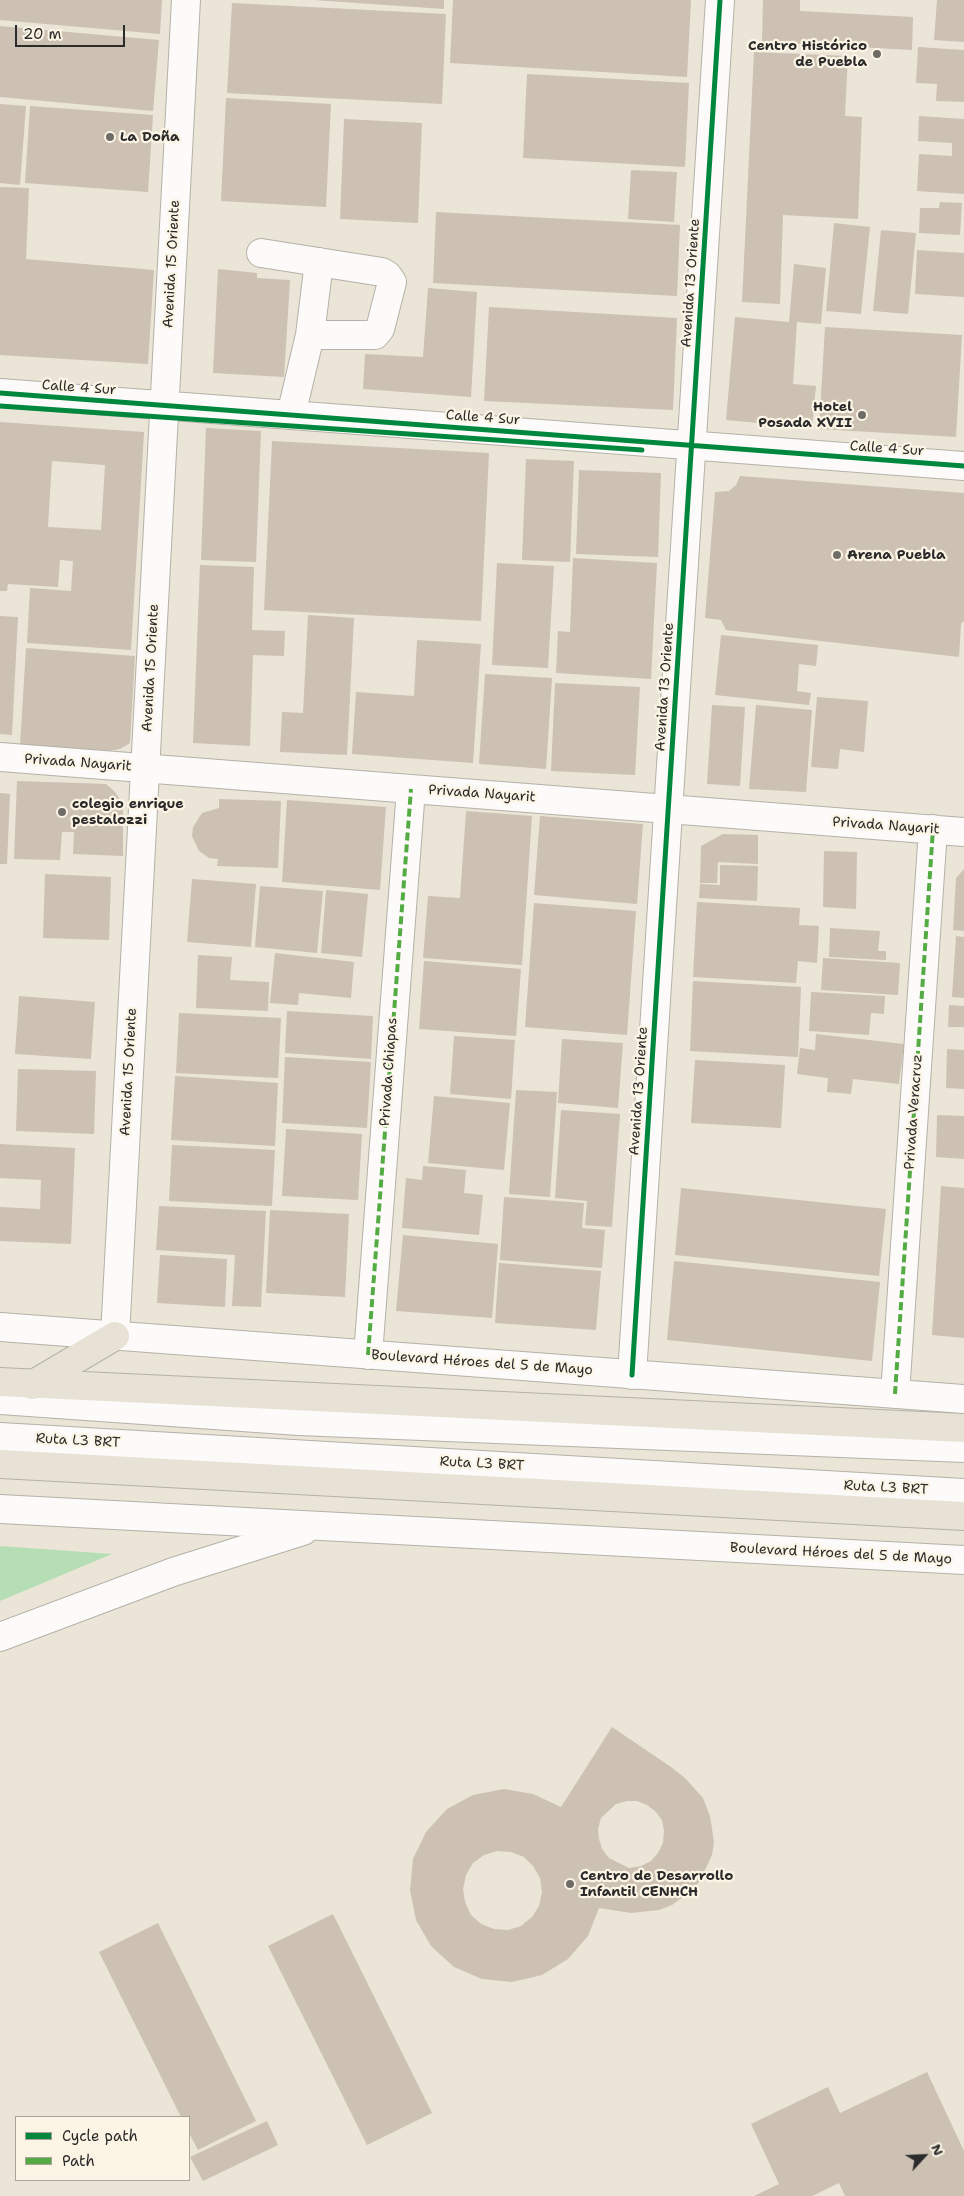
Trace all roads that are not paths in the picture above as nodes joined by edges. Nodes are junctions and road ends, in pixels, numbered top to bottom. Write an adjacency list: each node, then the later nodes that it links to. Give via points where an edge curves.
1 (186, 0): 7 (street, Avenida 15 Oriente)
2 (720, 0): 9 (street, Avenida 13 Oriente)
3 (260, 253): 4 (street)
4 (319, 262): 5 (street); 5 (street, via 382,272 392,282 380,330 375,335)
5 (310, 335): 8 (street)
6 (0, 393): 7 (street, Calle 4 Sur)
7 (164, 406): 8 (street, Calle 4 Sur); 12 (street, Avenida 15 Oriente)
8 (291, 415): 9 (street, Calle 4 Sur)
9 (692, 445): 10 (street, Calle 4 Sur); 14 (street, Avenida 13 Oriente)
10 (964, 466)
11 (0, 757): 12 (street, Privada Nayarit)
12 (146, 768): 13 (street, Privada Nayarit); 18 (street, Avenida 15 Oriente)
13 (411, 789): 14 (street, Privada Nayarit); 19 (street, Privada Chiapas)
14 (669, 809): 15 (street, Privada Nayarit); 20 (street, Avenida 13 Oriente)
15 (933, 829): 16 (street, Privada Nayarit); 23 (street, Privada Veracruz)
16 (964, 832)
17 (0, 1327): 18 (street, Boulevard Héroes del 5 de Mayo)
18 (115, 1336): 19 (street, Boulevard Héroes del 5 de Mayo); 22 (main road)
19 (368, 1354): 20 (street, Boulevard Héroes del 5 de Mayo)
20 (632, 1375): 23 (street, Boulevard Héroes del 5 de Mayo)
21 (0, 1382): 22 (main road)
22 (32, 1384): 26 (main road)
23 (895, 1394): 24 (street, Boulevard Héroes del 5 de Mayo)
24 (964, 1399)
25 (0, 1400): 28 (street, via 309,1421)
26 (964, 1428)
27 (0, 1437): 30 (street, Ruta L3 BRT)
28 (964, 1448)
29 (0, 1464): 32 (main road)
30 (964, 1493)
31 (0, 1509): 33 (street, Boulevard Héroes del 5 de Mayo)
32 (964, 1516)
33 (320, 1526): 34 (street, Boulevard Héroes del 5 de Mayo); 35 (street, via 173,1572)
34 (964, 1560)
35 (0, 1637)

